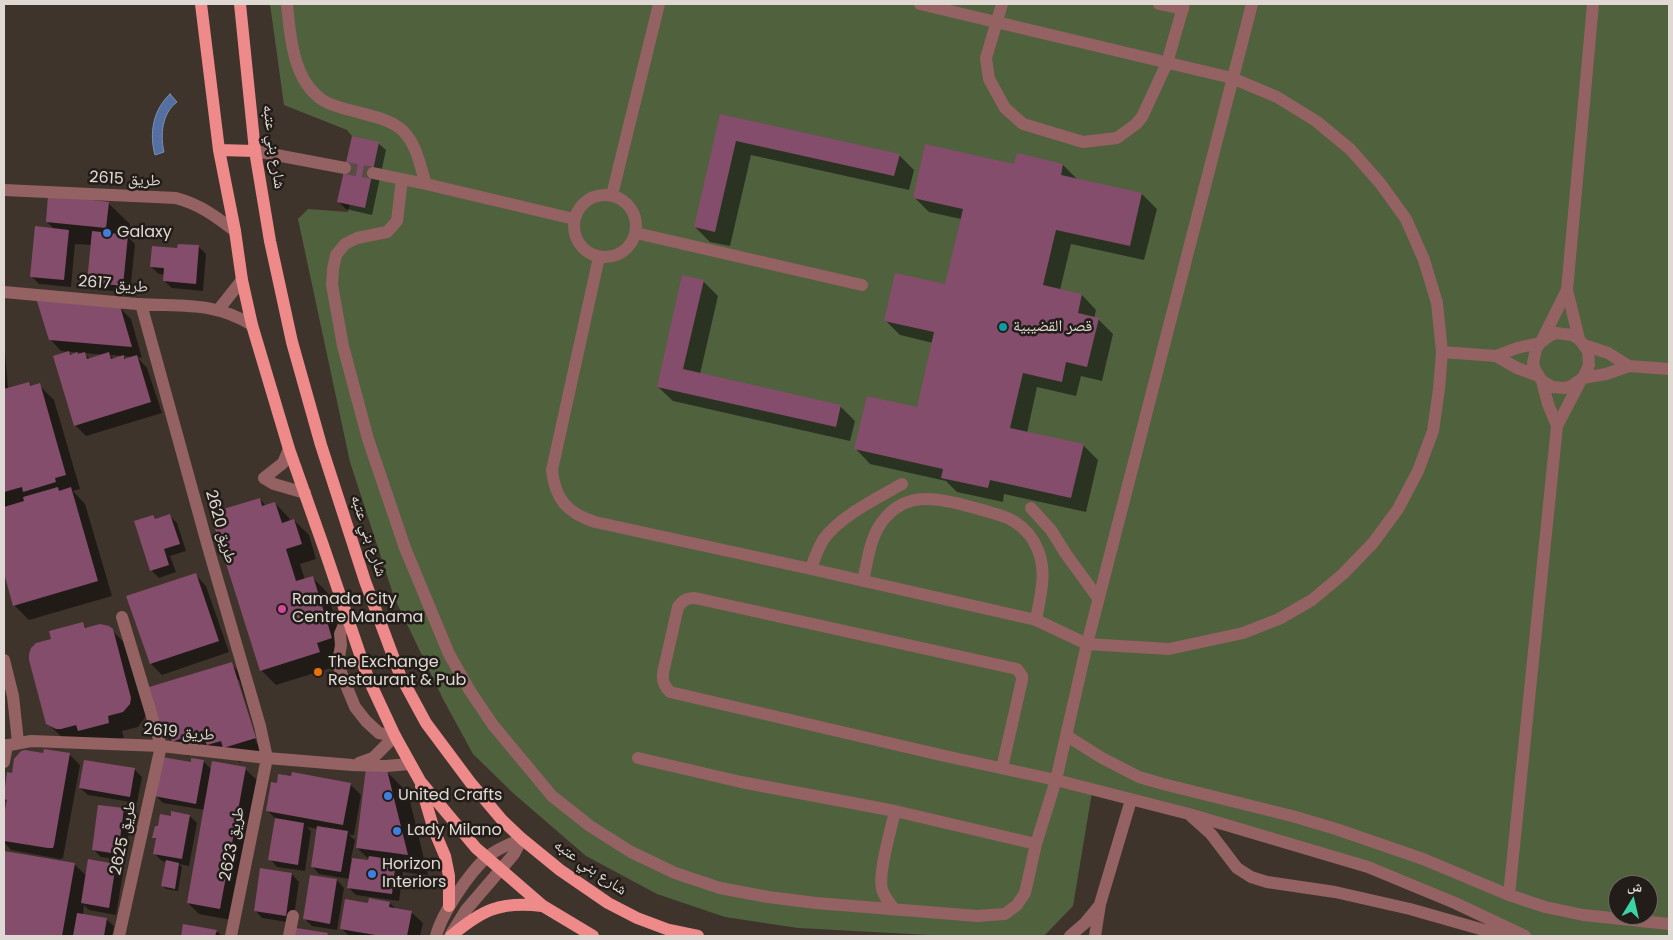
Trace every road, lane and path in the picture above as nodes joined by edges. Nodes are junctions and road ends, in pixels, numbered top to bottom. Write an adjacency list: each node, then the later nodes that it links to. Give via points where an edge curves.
1 (201, 4): 16 (main road)
2 (230, 4): 12 (main road)
3 (240, 4): 12 (main road, شارع بني عتبه)
4 (287, 4): 21 (street, via 296,62 313,90 324,101 385,120 403,131 414,148)
5 (659, 4): 23 (street)
6 (920, 4): 13 (street)
7 (1002, 4): 13 (street)
8 (1160, 4): 11 (street)
9 (1252, 4): 15 (street)
10 (1593, 4): 30 (street)
11 (1183, 6): 14 (street)
12 (241, 18): 17 (main road, شارع بني عتبه)
13 (996, 21): 14 (street); 14 (street, via 986,58 989,79 1005,108 1023,124 1083,142 1117,138 1136,124)
14 (1167, 63): 15 (street)
15 (1232, 78): 37 (street, via 1277,97 1316,121 1350,150 1380,183 1406,220 1424,260 1437,303); 50 (street)
16 (219, 150): 17 (main road); 25 (main road)
17 (255, 151): 18 (street); 71 (main road, شارع بني عتبه, via 292,342 365,582 400,675 426,722 470,782)
18 (345, 168)
19 (373, 173): 20 (street)
20 (402, 179): 21 (street); 79 (street, via 397,221 387,232 345,244 336,255 332,285 343,346 368,439 399,530 449,654 470,691 552,796 631,852 674,873 720,888 816,903)
21 (426, 184): 24 (street)
22 (4, 190): 25 (street, طريق 2615, via 176,198 193,203)
23 (612, 195): 24 (street, via 602,194 584,202); 26 (street, via 629,205 634,214)
24 (574, 219): 27 (street, via 579,243)
25 (235, 231): 28 (main road)
26 (636, 232): 27 (street, via 626,249 609,257); 29 (street)
27 (599, 257): 48 (street, via 552,470 560,498 569,510 595,522)
28 (242, 280): 33 (street); 34 (main road)
29 (862, 285)
30 (1568, 290): 35 (street); 36 (street)
31 (4, 292): 32 (street, طريق 2617)
32 (141, 304): 33 (street, طريق 2617); 60 (street, طريق 2620)
33 (219, 309): 34 (street, طريق 2617)
34 (252, 325): 44 (main road)
35 (1541, 342): 36 (street, via 1556,333 1572,335); 38 (street); 41 (street, via 1536,349 1534,363)
36 (1581, 342): 39 (street); 42 (street, via 1589,365)
37 (1442, 352): 38 (street); 54 (street, via 1433,431 1418,471 1398,509 1373,543 1325,590 1279,619 1243,633 1169,649)
38 (1496, 356): 41 (street)
39 (1629, 366): 40 (street); 42 (street)
40 (1669, 369)
41 (1540, 379): 42 (street, via 1552,387 1564,388); 43 (street)
42 (1581, 380): 43 (street)
43 (1557, 426): 75 (street)
44 (289, 449): 46 (main road); 46 (street, via 283,463 264,478)
45 (902, 484): 48 (street, via 836,525 824,539)
46 (305, 493): 51 (main road)
47 (1031, 508): 50 (street, via 1051,530)
48 (811, 569): 49 (street)
49 (863, 581): 53 (street); 53 (street, via 874,536 887,515 913,500 941,499 1004,516 1032,538 1043,571)
50 (1098, 598): 54 (street)
51 (348, 616): 56 (main road, via 368,678); 56 (street, via 340,634 338,663 343,678 355,707 366,721 379,733)
52 (122, 617): 59 (street)
53 (1036, 620): 54 (street)
54 (1087, 644): 57 (street)
55 (4, 660): 58 (street, via 13,696)
56 (395, 736): 63 (main road); 64 (street, طريق 2619, via 373,758)
57 (1067, 736): 66 (street); 75 (street, via 1139,777 1336,829)
58 (9, 744): 59 (street, طريق 2619, via 32,741); 62 (street)
59 (161, 746): 60 (street, طريق 2619); 82 (street, طريق 2625)
60 (267, 758): 64 (street, طريق 2619); 83 (street, طريق 2623)
61 (638, 758): 69 (street, via 750,784)
62 (4, 762)
63 (410, 764): 64 (street, طريق 2619); 67 (main road)
64 (352, 765)
65 (1002, 768): 65 (street, via 1022,680 1017,669 695,598 688,598 678,607 662,680 670,692); 66 (street)
66 (1056, 780): 68 (street); 72 (street)
67 (420, 781): 73 (main road); 77 (main road, via 446,863)
68 (1131, 800): 70 (street); 76 (street)
69 (895, 811): 72 (street); 79 (street, via 881,875 886,899)
70 (1189, 814): 91 (street, via 1211,834 1237,868 1251,877 1410,909); 92 (street, via 1376,870 1450,900)
71 (522, 839): 73 (street, via 502,847); 74 (street); 88 (main road, شارع بني عتبه, via 608,903 661,927)
72 (1036, 844): 79 (street, via 1024,893 1017,905 1005,914 977,916)
73 (487, 858): 74 (main road); 77 (street)
74 (500, 870): 78 (main road); 86 (street, via 466,910)
75 (1508, 895): 81 (street, via 1583,915)
76 (1100, 904): 89 (street, via 1085,924); 90 (street)
77 (449, 906): 85 (street)
78 (542, 906): 86 (main road, via 526,904 496,908 479,914); 87 (main road)
79 (894, 908)
80 (293, 916): 84 (street)
81 (1669, 924)
82 (119, 936)
83 (231, 936)
84 (289, 936)
85 (436, 936)
86 (450, 936)
87 (590, 936)
88 (698, 936)
89 (1070, 936)
90 (1095, 936)
91 (1505, 936)
92 (1525, 936)

